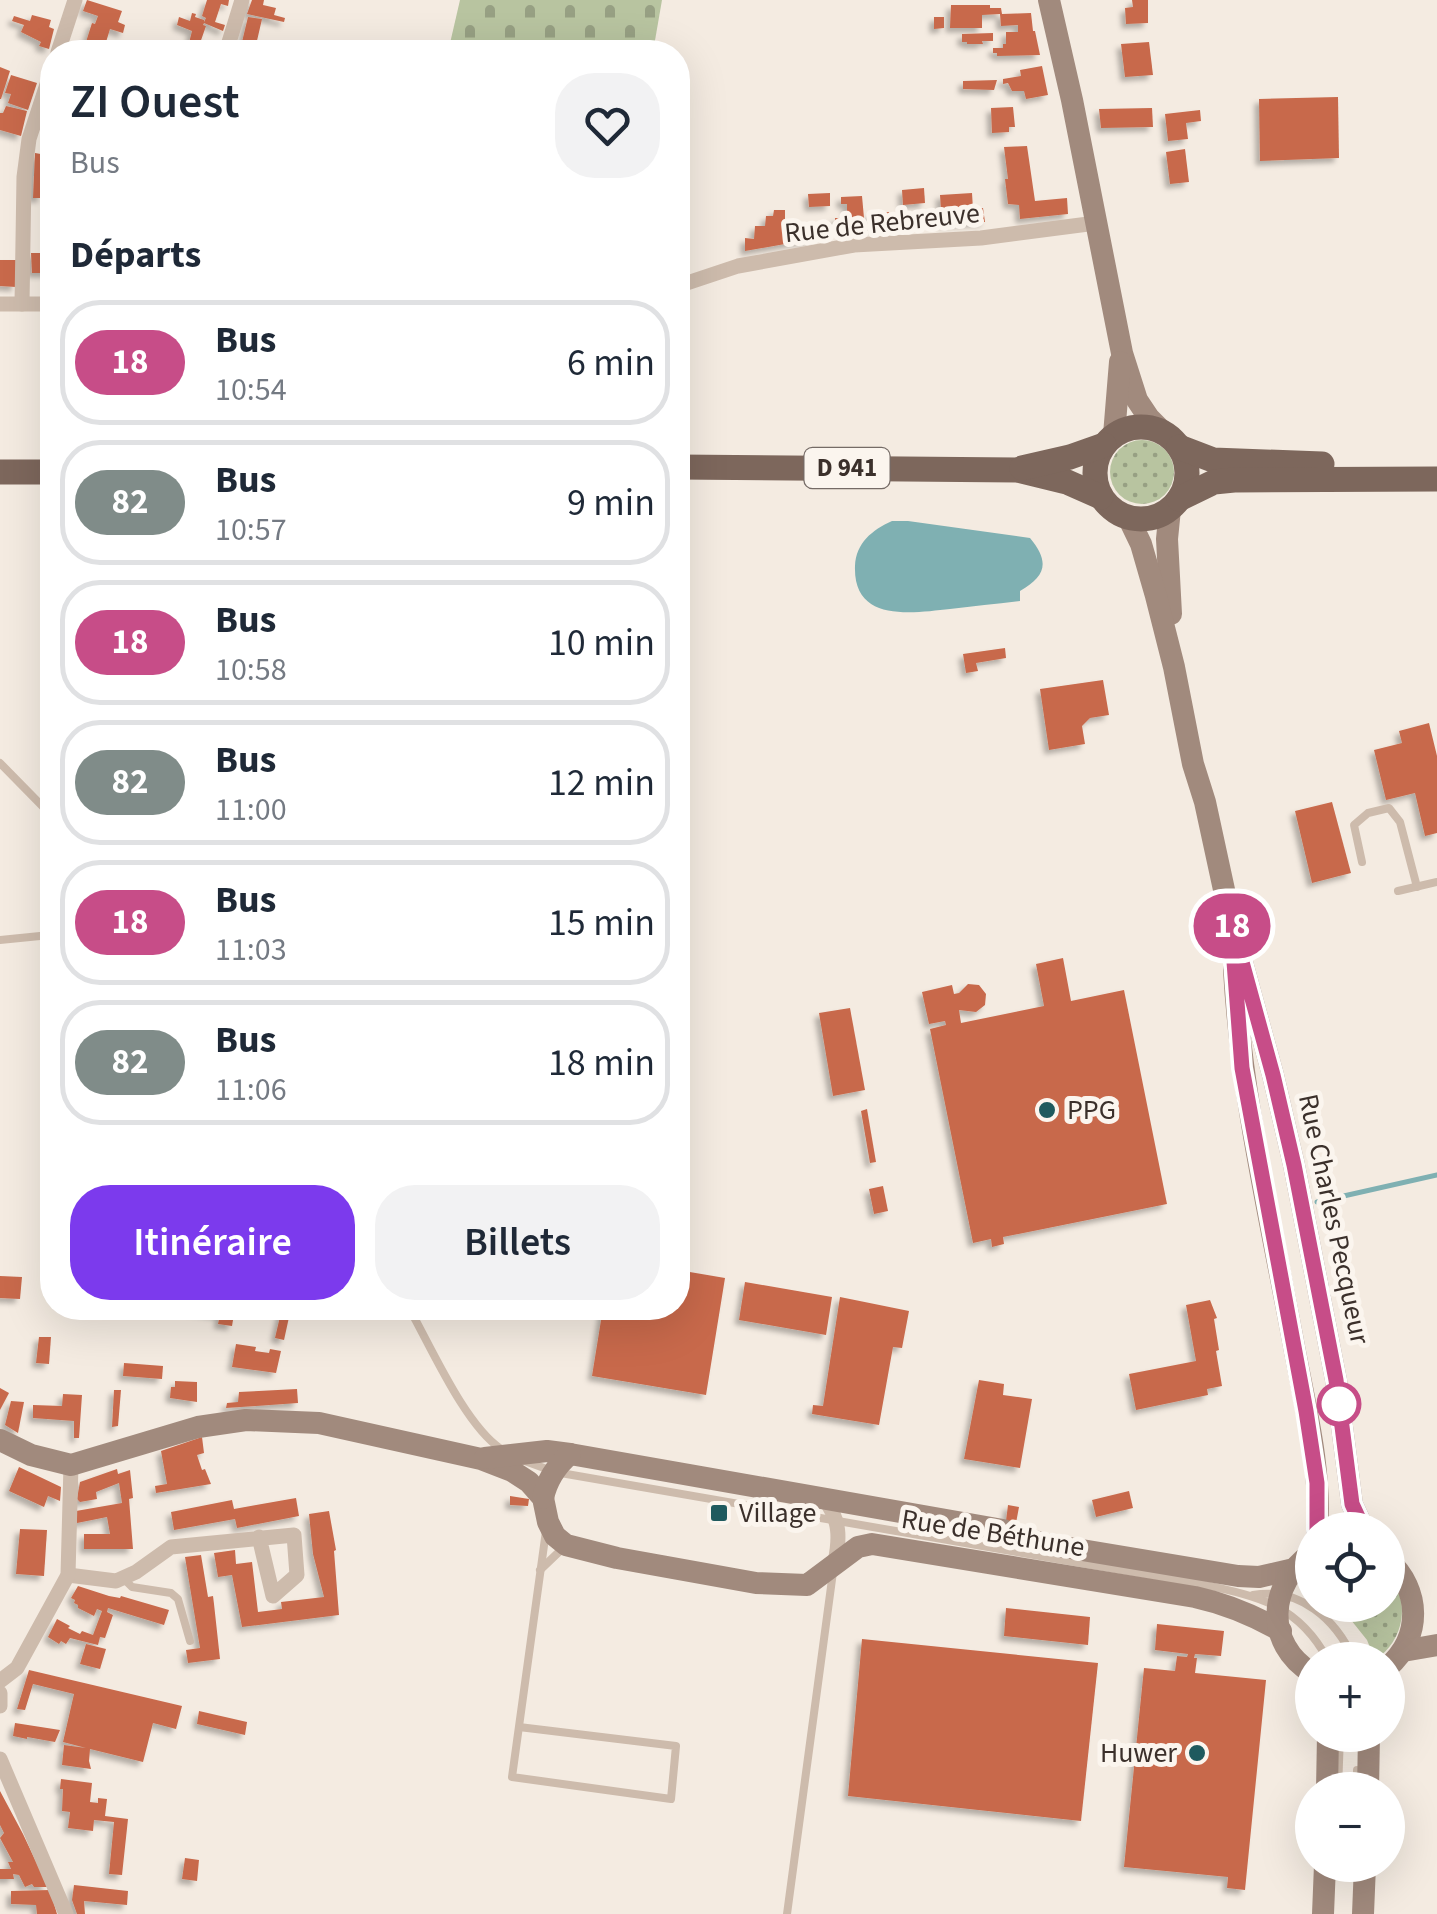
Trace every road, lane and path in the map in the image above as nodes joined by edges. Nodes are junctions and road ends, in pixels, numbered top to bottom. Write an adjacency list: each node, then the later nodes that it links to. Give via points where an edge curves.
1 (75, 0): 4 (street)
2 (242, 0): 5 (street)
3 (1049, 0): 7 (main road)
4 (62, 40)
5 (230, 40)
6 (40, 107): 10 (street, via 24,176)
7 (1096, 223): 8 (street, Rue de Rebreuve, via 854,245 738,266); 12 (main road)
8 (690, 282)
9 (0, 304): 10 (street)
10 (22, 304): 11 (street)
11 (40, 304)
12 (1122, 353): 13 (main road); 14 (main road, via 1137,400)
13 (1109, 440): 14 (main road, via 1140,427); 17 (main road, D 941); 21 (main road, via 1094,470)
14 (1172, 440): 15 (main road, via 1212,460); 22 (main road, via 1187,473)
15 (1437, 463)
16 (690, 467): 17 (main road, D 941)
17 (1017, 470): 21 (main road, D 941)
18 (0, 472): 19 (main road)
19 (40, 472)
20 (1437, 479): 22 (main road, via 1224,481)
21 (1101, 496): 23 (main road)
22 (1174, 504): 23 (main road, via 1150,518); 24 (main road, Rue Charles Pecqueur, via 1167,538)
23 (1128, 517): 24 (main road, Rue Charles Pecqueur)
24 (1174, 667): 31 (main road, Rue Charles Pecqueur)
25 (0, 764): 26 (lane)
26 (40, 804)
27 (1362, 862): 29 (lane, via 1354,825 1390,808)
28 (1437, 882): 29 (lane)
29 (1417, 886): 30 (lane)
30 (1398, 891)
31 (1231, 922): 42 (main road, Rue Charles Pecqueur, via 1242,1068 1306,1411); 43 (main road, Rue Charles Pecqueur, via 1294,1165)
32 (40, 936): 33 (lane)
33 (0, 940)
34 (416, 1320): 36 (lane, via 469,1415)
35 (0, 1440): 39 (main road)
36 (512, 1456): 37 (main road, Rue de Béthune); 38 (main road, Rue de Béthune, via 547,1451)
37 (481, 1459): 39 (main road, Rue de Béthune, via 319,1423 246,1420 198,1427); 40 (main road, Rue de Béthune, via 528,1482)
38 (563, 1463): 40 (main road); 41 (main road, Rue de Béthune); 45 (lane)
39 (71, 1465): 51 (street)
40 (542, 1498): 44 (main road)
41 (824, 1500): 45 (street); 49 (main road, Rue de Béthune, via 1238,1576)
42 (1317, 1512)
43 (1356, 1512)
44 (548, 1522): 47 (main road); 50 (lane)
45 (838, 1522): 48 (street); 56 (lane)
46 (259, 1536): 52 (street, via 171,1546)
47 (566, 1545): 50 (lane); 54 (main road, via 756,1583)
48 (835, 1562): 54 (main road, Rue de Béthune); 57 (lane); 59 (main road, Rue de Béthune, via 872,1544 1195,1597 1251,1614)
49 (1294, 1569): 59 (main road)
50 (540, 1570): 70 (lane)
51 (68, 1575): 52 (street); 67 (street, via 17,1668)
52 (122, 1578): 60 (lane, via 132,1587 178,1598)
53 (1405, 1581): 55 (main road)
54 (807, 1585): 57 (lane)
55 (1410, 1591): 58 (main road); 63 (main road, via 1413,1624)
56 (1254, 1595): 59 (lane); 59 (lane)
57 (827, 1605): 76 (lane)
58 (1437, 1605)
59 (1279, 1611): 61 (lane, via 1308,1628); 62 (lane, via 1303,1601); 66 (main road)
60 (190, 1641)
61 (1317, 1642)
62 (1343, 1642)
63 (1404, 1642)
64 (1437, 1645): 65 (main road)
65 (1405, 1656)
66 (1295, 1658)
67 (0, 1682)
68 (0, 1693): 69 (street)
69 (0, 1706)
70 (518, 1727): 70 (lane, via 512,1777 671,1799 676,1746)
71 (0, 1759): 75 (street)
72 (1324, 1882): 77 (main road)
73 (1356, 1882): 78 (lane)
74 (1365, 1882): 79 (main road)
75 (66, 1914)
76 (787, 1914)
77 (1323, 1914)
78 (1355, 1914)
79 (1363, 1914)

